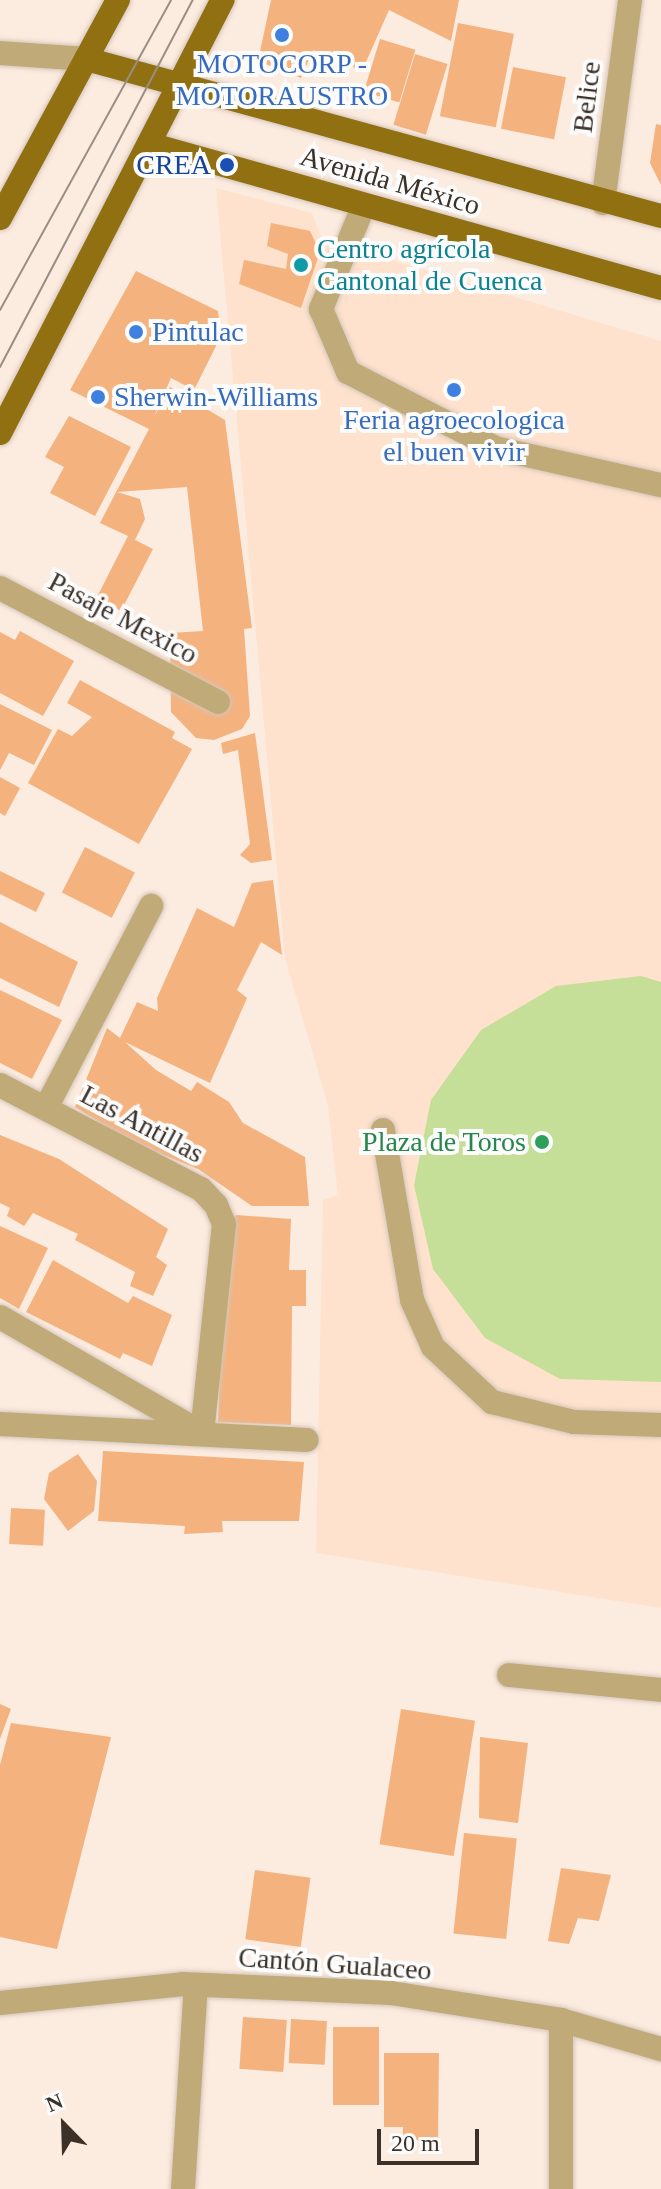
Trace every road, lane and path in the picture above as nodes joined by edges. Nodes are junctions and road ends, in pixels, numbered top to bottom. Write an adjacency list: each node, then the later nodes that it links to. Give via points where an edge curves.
1 (118, 0): 5 (main road)
2 (223, 0): 6 (main road)
3 (630, 0): 9 (street, Belice)
4 (0, 53): 5 (street)
5 (86, 59): 6 (main road, Avenida México); 8 (main road)
6 (178, 86): 7 (main road); 9 (main road, Avenida México)
7 (149, 144): 10 (main road, Avenida México); 14 (main road)
8 (8, 185): 12 (main road)
9 (603, 203): 11 (main road, Avenida México)
10 (364, 205): 13 (main road, Avenida México); 15 (street, via 321,309 348,372 495,448)
11 (661, 216)
12 (0, 218)
13 (661, 288)
14 (0, 433)
15 (661, 485)
16 (0, 588): 17 (street, Pasaje Mexico)
17 (218, 702)
18 (151, 906): 20 (street)
19 (0, 1085): 20 (street, Las Antillas)
20 (46, 1108): 25 (street, Las Antillas, via 201,1189 216,1205 224,1224)
21 (383, 1130): 24 (street, via 412,1300 433,1347 492,1402 574,1422)
22 (0, 1317): 25 (street)
23 (0, 1424): 25 (street)
24 (661, 1425)
25 (202, 1433): 26 (street)
26 (307, 1440)
27 (509, 1675): 28 (street)
28 (661, 1690)
29 (196, 1985): 30 (street, Cantón Gualaceo); 31 (street, Cantón Gualaceo, via 391,1993); 33 (street)
30 (0, 2003)
31 (561, 2020): 32 (street, Cantón Gualaceo); 34 (street)
32 (661, 2049)
33 (183, 2189)
34 (561, 2189)

